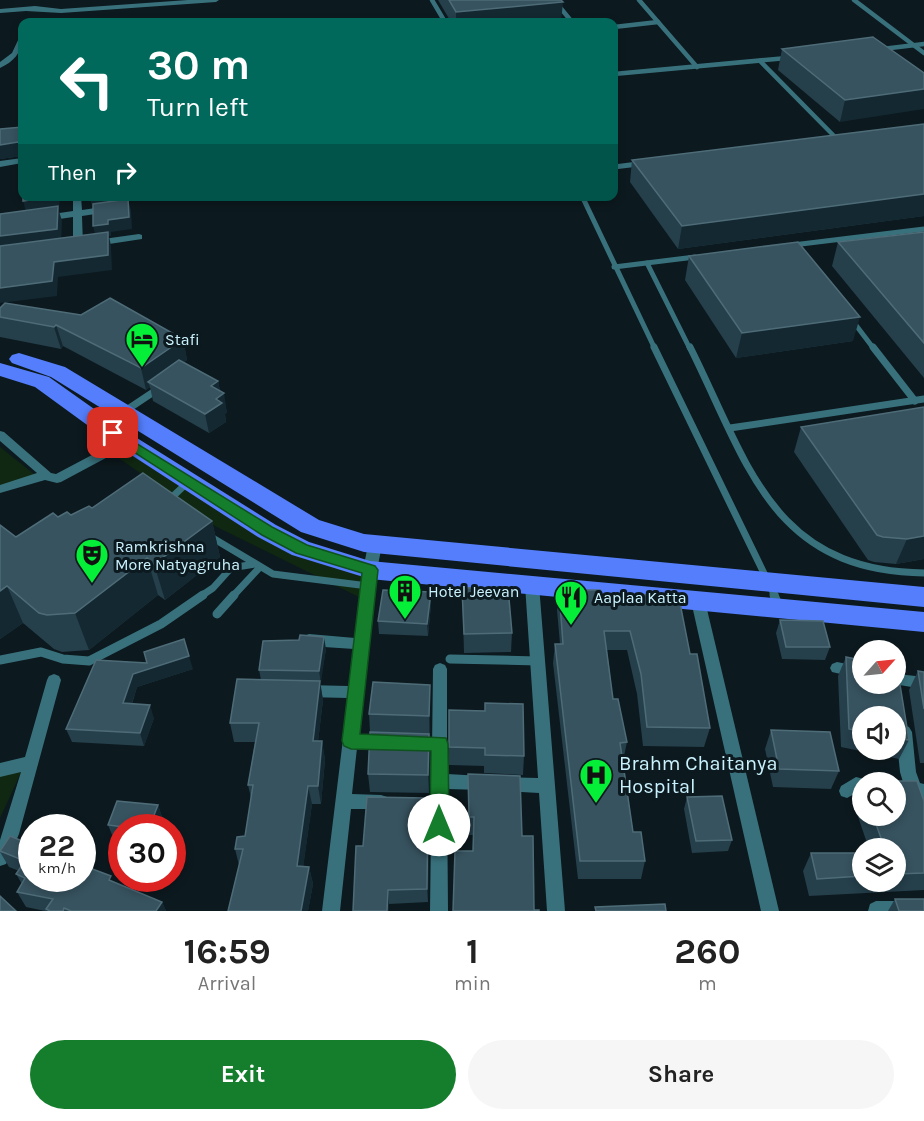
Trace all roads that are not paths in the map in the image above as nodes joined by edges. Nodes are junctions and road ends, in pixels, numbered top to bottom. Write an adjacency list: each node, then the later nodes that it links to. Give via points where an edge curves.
1 (136, 0): 8 (street)
2 (216, 0): 8 (street)
3 (432, 0): 9 (lane)
4 (554, 0): 10 (lane)
5 (639, 0): 11 (lane)
6 (854, 0): 14 (lane)
7 (0, 11): 8 (street)
8 (36, 11)
9 (443, 18)
10 (569, 18)
11 (658, 22): 12 (lane); 21 (lane)
12 (618, 27)
13 (924, 44): 14 (lane)
14 (913, 45): 16 (lane); 17 (lane)
15 (18, 48): 20 (street)
16 (878, 49)
17 (924, 53)
18 (795, 57): 19 (lane)
19 (760, 61): 21 (lane); 24 (lane)
20 (0, 66)
21 (697, 67): 22 (lane)
22 (618, 74)
23 (850, 140): 24 (lane)
24 (839, 141): 25 (lane)
25 (827, 142)
26 (18, 162): 28 (street)
27 (649, 163): 29 (lane)
28 (0, 164)
29 (618, 166)
30 (77, 201): 33 (street)
31 (584, 201): 44 (lane)
32 (119, 208): 33 (street)
33 (77, 213): 34 (street); 38 (street)
34 (33, 219)
35 (924, 229): 37 (lane)
36 (139, 237): 38 (street)
37 (792, 245): 39 (lane); 41 (lane)
38 (78, 246): 40 (street)
39 (781, 246)
40 (67, 248)
41 (800, 254)
42 (703, 256): 43 (lane)
43 (647, 263): 44 (lane); 52 (lane)
44 (614, 267): 64 (lane)
45 (850, 318): 50 (lane)
46 (0, 354): 51 (main road, via 58,372)
47 (0, 369): 54 (main road, via 42,382)
48 (167, 383): 51 (lane)
49 (924, 399): 50 (lane)
50 (915, 401): 52 (lane)
51 (123, 413): 60 (main road, via 310,526)
52 (730, 428): 62 (lane, via 775,507 814,545 858,567 883,573)
53 (0, 435): 55 (street, via 42,468)
54 (128, 441): 55 (street, via 57,479); 56 (main road)
55 (42, 475): 57 (street)
56 (189, 481): 58 (lane); 63 (main road, via 302,549)
57 (0, 489)
58 (164, 509)
59 (204, 533): 61 (lane)
60 (375, 545): 63 (street); 64 (main road)
61 (258, 566): 63 (lane, via 273,574); 69 (lane); 73 (lane, via 231,568 213,588 160,624 89,661 41,652)
62 (924, 573)
63 (369, 578): 65 (main road); 72 (street)
64 (770, 582): 66 (main road); 68 (lane)
65 (532, 585): 67 (main road); 74 (street)
66 (924, 597)
67 (698, 601): 68 (main road); 104 (street)
68 (780, 609): 70 (main road)
69 (217, 614)
70 (924, 622)
71 (309, 640): 72 (street)
72 (362, 644): 82 (street)
73 (0, 660)
74 (538, 661): 75 (lane); 91 (street)
75 (445, 664): 90 (street, via 434,744)
76 (837, 668): 77 (street)
77 (852, 671)
78 (54, 680): 88 (street)
79 (906, 681): 80 (street)
80 (924, 683)
81 (288, 691): 82 (street)
82 (356, 692): 86 (street)
83 (900, 694): 84 (street)
84 (901, 700)
85 (906, 735): 93 (street)
86 (351, 741): 87 (street); 95 (street)
87 (395, 742)
88 (31, 762): 89 (street); 98 (street, via 11,834)
89 (0, 770)
90 (439, 782): 91 (street); 102 (street, via 433,803)
91 (547, 786): 103 (street)
92 (852, 787): 94 (street)
93 (918, 790): 97 (street)
94 (847, 791)
95 (344, 801): 96 (street); 101 (street)
96 (392, 802)
97 (924, 819)
98 (0, 858)
99 (876, 910): 100 (street)
100 (924, 910)
101 (331, 911)
102 (439, 911)
103 (556, 911)
104 (770, 911)

